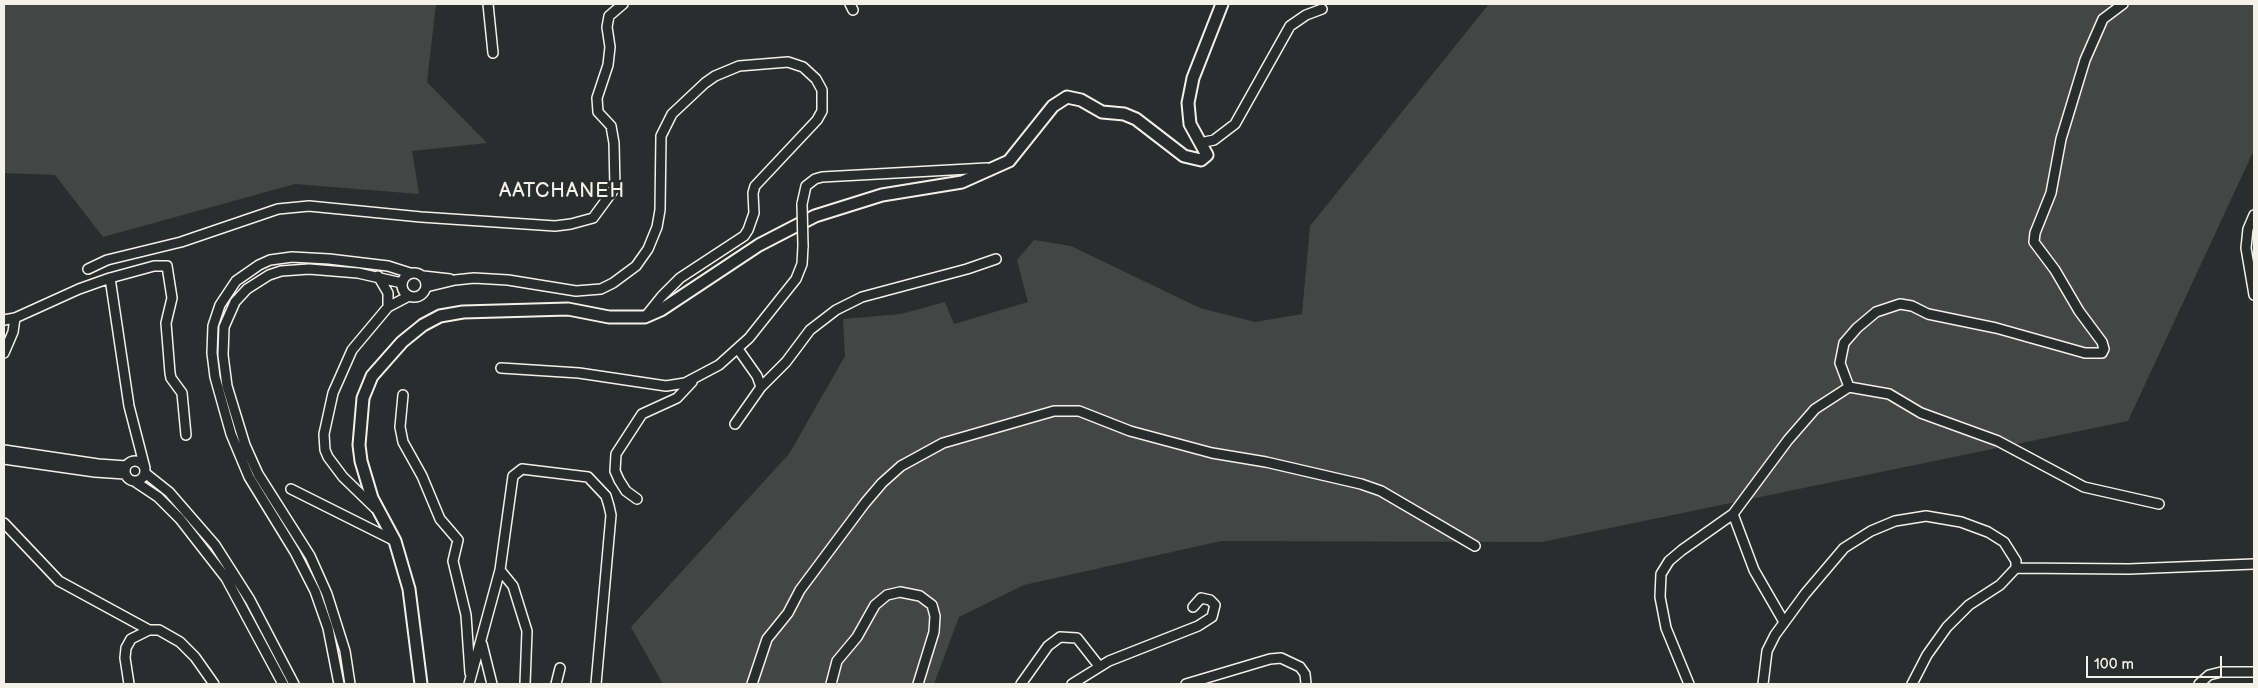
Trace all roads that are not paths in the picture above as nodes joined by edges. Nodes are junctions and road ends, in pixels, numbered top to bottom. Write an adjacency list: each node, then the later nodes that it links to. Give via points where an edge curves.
1 (488, 4): 6 (street)
2 (623, 4): 11 (street, via 609,16 608,65 597,98 598,112 611,126 615,188 594,218 555,226 309,206 286,208 181,242 107,260)
3 (1222, 4): 7 (main road, via 1193,78 1188,103 1190,124)
4 (2123, 4): 29 (street, via 2103,19 2091,44 2073,95 2051,193 2034,242 2102,342 2102,353 2085,353 1900,304 1876,312 1844,343 1840,364)
5 (1322, 9): 7 (street, via 1290,26 1235,124 1214,140)
6 (493, 52)
7 (1200, 143): 8 (main road, via 1206,150 1205,159 1184,156 1136,119 1102,112 1081,100 1067,98 1053,106 1014,157)
8 (993, 168): 21 (main road, via 962,182 882,195 815,216 759,245 661,310); 24 (street, bridge, via 815,179 806,186 802,204 802,264 796,279)
9 (2254, 215): 19 (street, via 2248,229 2246,248)
10 (996, 260): 28 (street, via 862,297 836,310 810,330 786,362)
11 (88, 269)
12 (410, 273): 14 (street); 18 (street); 51 (street, via 360,262 279,258 244,274 229,291 216,314 212,332 213,366 231,434 249,477 296,552)
13 (378, 276): 18 (street); 20 (street, via 388,293); 50 (street, via 309,269 269,275 241,295 224,327 227,386 245,445 258,474 310,556)
14 (423, 276): 16 (street); 17 (street)
15 (110, 278): 22 (street); 32 (street, via 154,266 167,266 172,298 166,322 170,373 182,393); 33 (street, via 122,368)
16 (455, 280): 17 (street); 21 (street, via 508,280 576,292 600,289 625,275 648,249 657,228 661,136 672,114 715,76 739,66 796,64 812,75 822,90 822,111 818,120 759,182 753,193 752,222 744,236 680,278)
17 (426, 287): 18 (street, via 418,296)
18 (405, 290): 20 (street)
19 (2254, 295)
20 (390, 305): 42 (street, via 352,350 342,370 331,399 324,441 328,457 343,477)
21 (645, 317): 42 (main road, via 609,317 568,309 522,309 463,312 440,316 423,325 385,359 372,376 363,398 359,445 361,461)
22 (15, 318): 23 (street); 25 (street)
23 (4, 320)
24 (738, 349): 27 (street); 28 (street)
25 (4, 353)
26 (501, 368): 27 (street, via 666,386)
27 (694, 380): 40 (street, via 677,398 642,414 616,454 619,480)
28 (761, 386): 31 (street)
29 (1849, 387): 41 (street, via 1889,394 1921,412 1998,441 2084,487); 43 (street, via 1815,409)
30 (403, 394): 63 (street, via 402,442 422,476 440,519 458,540 453,558 466,615)
31 (736, 424)
32 (186, 435)
33 (137, 439): 36 (street); 37 (street)
34 (4, 450): 36 (street)
35 (4, 459): 36 (street, via 95,472)
36 (128, 467): 37 (street, via 140,462); 38 (street)
37 (145, 471): 38 (street, via 143,478); 53 (street, via 169,492 215,544)
38 (134, 481): 55 (street, via 158,497 193,534 226,578)
39 (291, 488): 45 (street)
40 (637, 499)
41 (2159, 504)
42 (378, 512): 45 (main road)
43 (1733, 514): 54 (street, via 1754,570); 82 (street, via 1682,550 1669,561 1661,574 1660,597 1666,628)
44 (4, 523): 56 (street, via 59,581)
45 (395, 541): 70 (main road, via 409,589)
46 (1475, 546): 75 (street, via 1381,491 1360,484 1212,453 1130,431 1079,411 1054,411 943,443 882,483 841,534 767,639)
47 (2254, 564): 48 (street, via 2130,569)
48 (2016, 568): 54 (street, via 2016,561 2004,542 1971,525 1926,516 1895,521 1871,530 1844,548); 84 (street, via 2000,585 1969,605 1947,627)
49 (500, 570): 57 (street); 72 (street, via 513,586 527,631); 74 (street, via 516,471 580,475 588,477 600,488 606,496 611,515)
50 (324, 587): 51 (street); 58 (street)
51 (315, 591): 59 (street, via 326,622)
52 (1193, 607): 60 (street, via 1201,598 1215,605 1212,617 1198,626)
53 (261, 622): 55 (street); 67 (street)
54 (1784, 622): 83 (street, via 1767,651)
55 (253, 628): 66 (street)
56 (149, 630): 64 (street, via 137,635 126,648); 65 (street, via 159,630 180,642)
57 (482, 644): 63 (street); 71 (street)
58 (347, 664): 59 (street); 69 (street)
59 (335, 665): 68 (street)
60 (1099, 666): 78 (street, via 1077,638 1060,637 1048,646); 79 (street)
61 (560, 668): 73 (street)
62 (2254, 672): 85 (street, via 2221,672 2209,675)
63 (470, 681)
64 (129, 684)
65 (214, 684)
66 (283, 684)
67 (294, 684)
68 (339, 684)
69 (350, 684)
70 (420, 684)
71 (492, 684)
72 (525, 684)
73 (556, 684)
74 (596, 684)
75 (752, 684)
76 (831, 684): 77 (street, via 837,662 857,637 875,605 887,595 900,592 920,596 932,605 935,616 934,632)
77 (918, 684)
78 (1022, 684)
79 (1072, 684)
80 (1186, 684): 81 (street, via 1280,658 1300,667)
81 (1306, 684)
82 (1689, 684)
83 (1763, 684)
84 (1912, 684)
85 (2199, 684)

